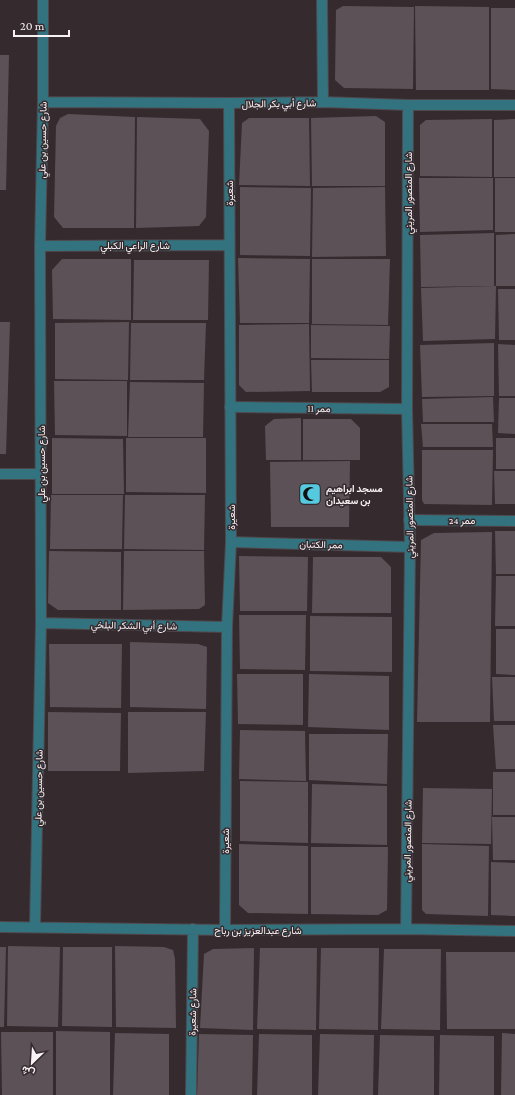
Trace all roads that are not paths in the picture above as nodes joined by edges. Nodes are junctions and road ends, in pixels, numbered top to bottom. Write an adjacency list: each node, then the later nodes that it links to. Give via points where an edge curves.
1 (43, 0): 3 (street, شارع حسين بن علي)
2 (322, 0): 4 (street)
3 (43, 102): 5 (street, شارع أبي بكر الجلال); 9 (street, شارع حسين بن علي)
4 (323, 102): 5 (street, شارع أبي بكر الجلال); 6 (street, شارع أبي بكر الجلال)
5 (229, 104): 8 (street, شعيرة)
6 (408, 105): 7 (street, شارع أبي بكر الجلال); 11 (street, شارع المنصور المريني)
7 (515, 105)
8 (229, 245): 9 (street, شارع الراعي الكبلي); 10 (street, شعيرة)
9 (40, 246): 13 (street, شارع حسين بن علي)
10 (230, 407): 11 (street, ممر 11); 16 (street, شعيرة)
11 (407, 409): 14 (street, شارع المنصور المريني)
12 (0, 474): 13 (street)
13 (42, 474): 18 (street, شارع حسين بن علي)
14 (410, 520): 15 (street, ممر 24); 17 (street, شارع المنصور المريني)
15 (515, 521)
16 (231, 542): 17 (street, ممر الكتبان); 19 (street, شعيرة)
17 (410, 546): 22 (street, شارع المنصور المريني)
18 (41, 623): 19 (street, شارع أبي الشكر البلخي); 21 (street, شارع حسين بن علي)
19 (227, 627): 24 (street, شعيرة)
20 (0, 927): 21 (street, شارع عبدالعزيز بن رباح)
21 (35, 927): 23 (street, شارع عبدالعزيز بن رباح)
22 (406, 929): 24 (street, شارع عبدالعزيز بن رباح); 25 (street, شارع عبدالعزيز بن رباح)
23 (193, 930): 24 (street, شارع عبدالعزيز بن رباح); 26 (street, شارع شعيرة)
24 (225, 930)
25 (515, 931)
26 (191, 1095)

